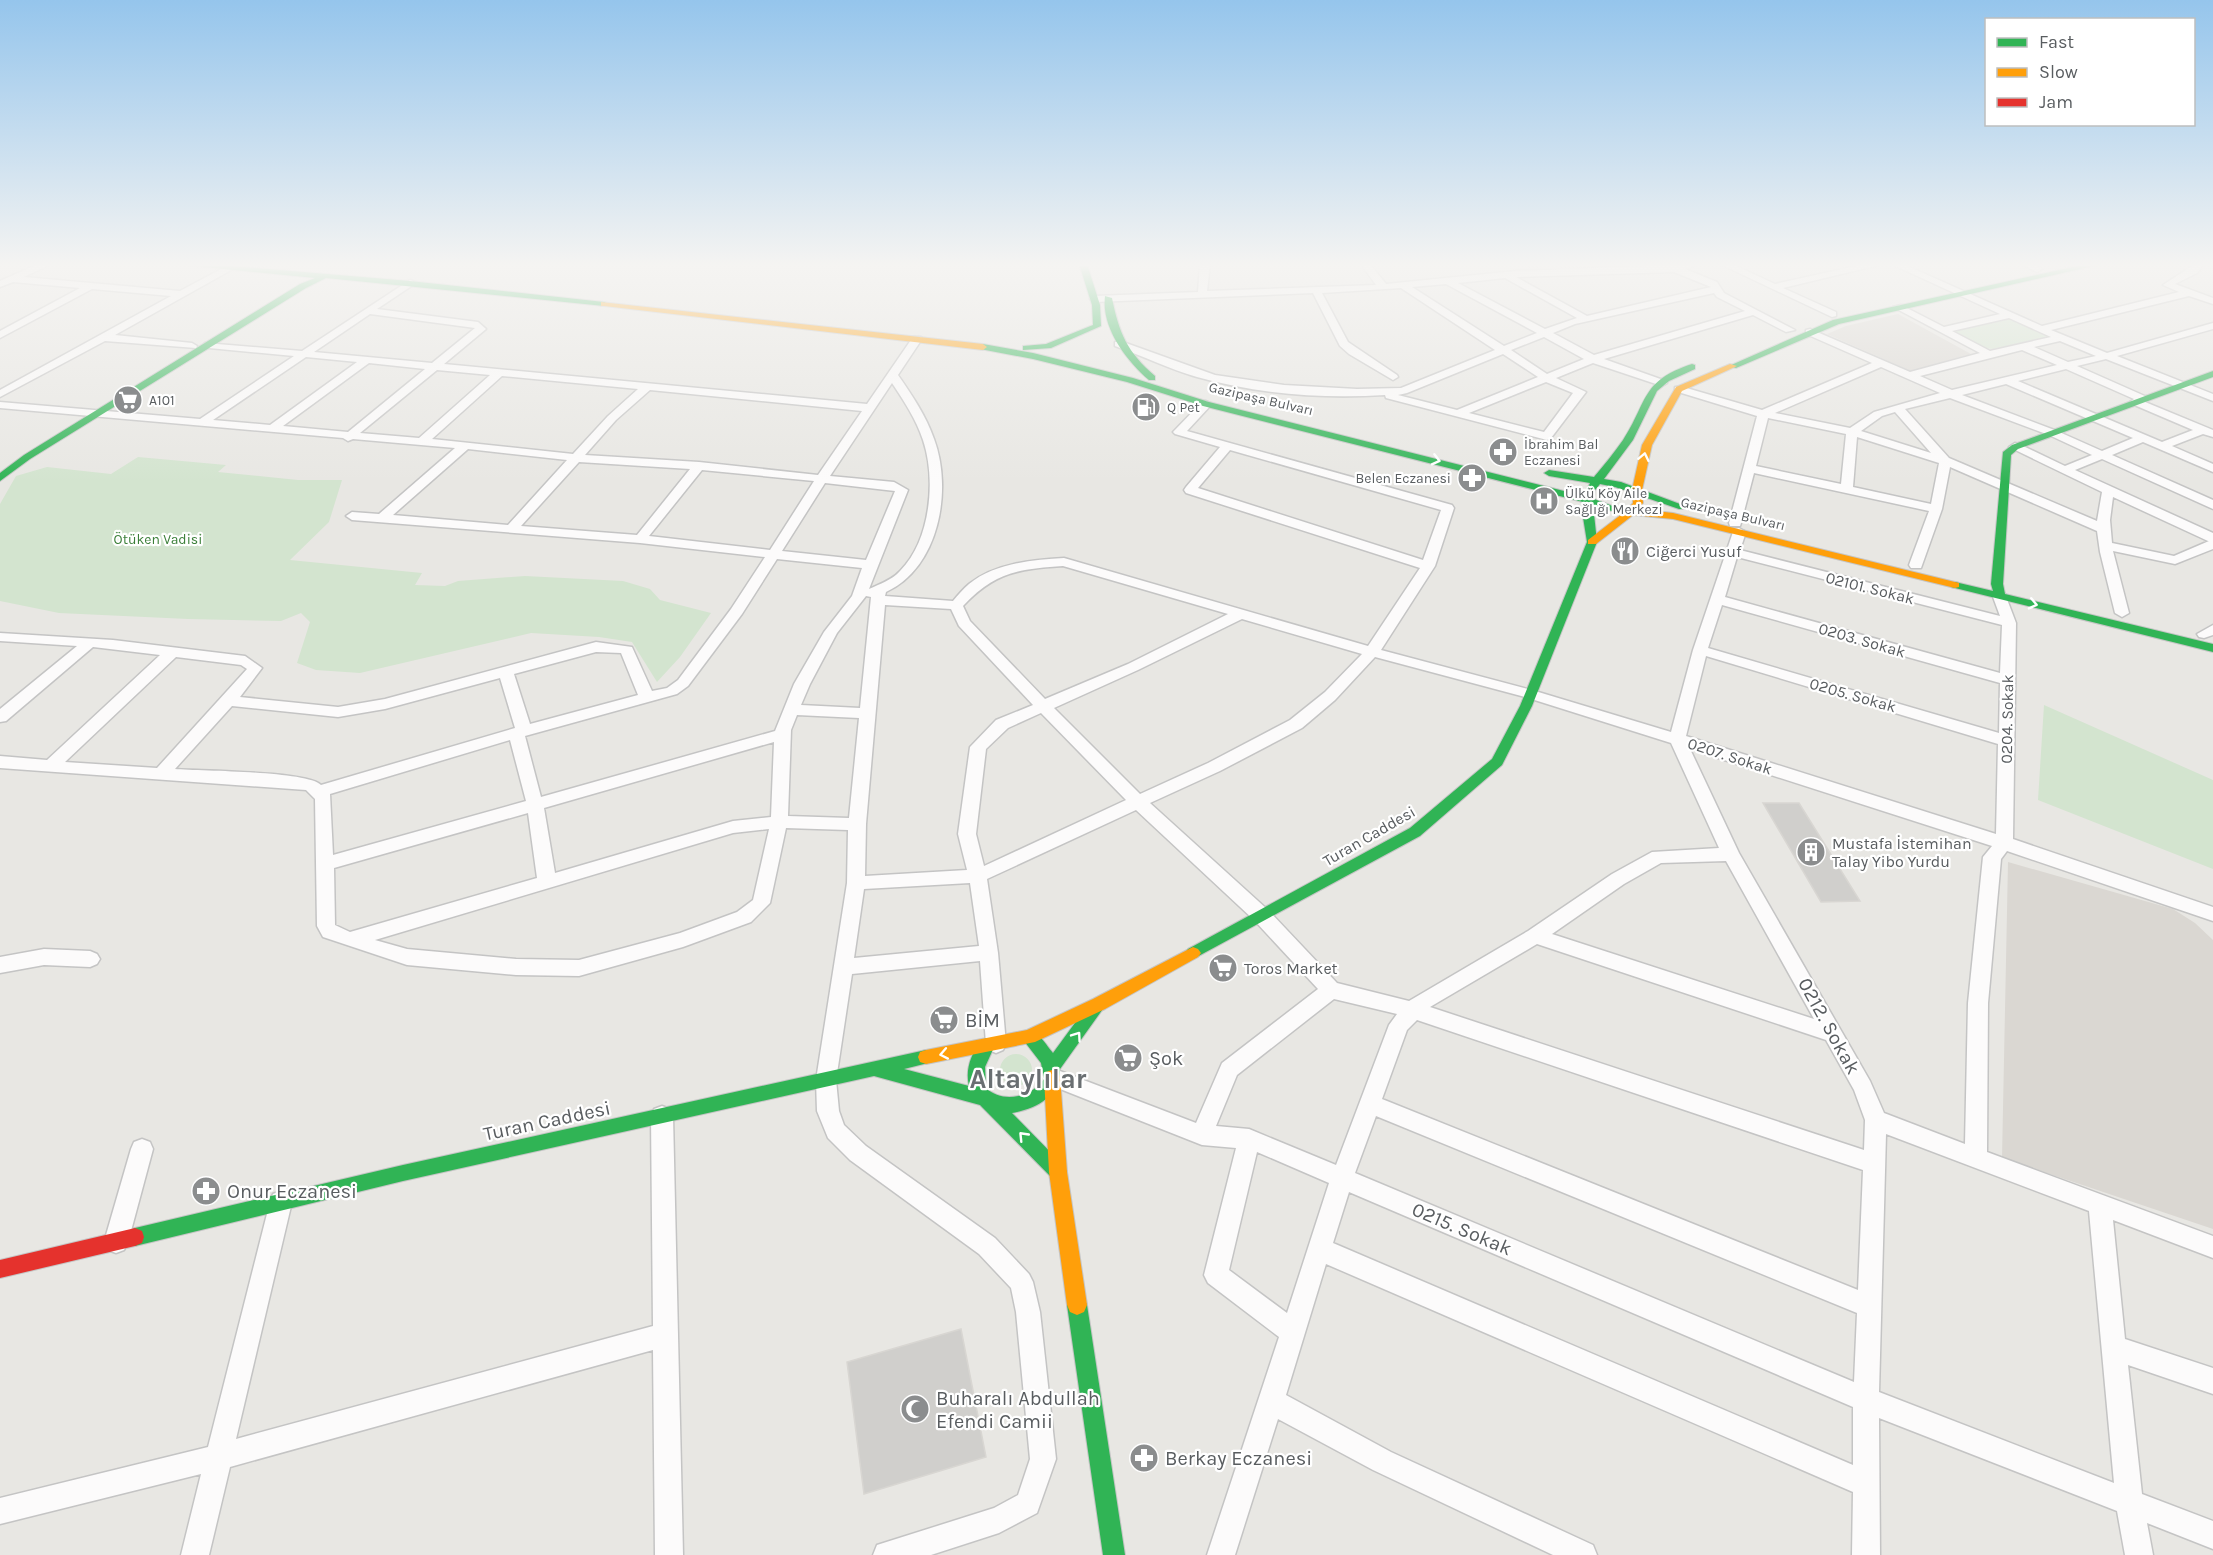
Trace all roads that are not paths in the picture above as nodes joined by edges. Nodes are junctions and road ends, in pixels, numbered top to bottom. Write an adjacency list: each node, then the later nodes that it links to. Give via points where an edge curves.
1 (100, 337): 25 (street); 50 (street)
2 (207, 337): 25 (street)
3 (222, 337): 24 (street)
4 (330, 337): 30 (street)
5 (472, 337): 36 (street)
6 (896, 337): 22 (street, Gazipaşa Bulvarı)
7 (954, 337): 27 (street, Gazipaşa Bulvarı)
8 (1071, 337): 27 (street, via 1048,346)
9 (1116, 337): 23 (street)
10 (1340, 337): 41 (street, via 1353,352)
11 (1485, 337): 28 (street)
12 (1535, 337): 28 (street)
13 (1550, 337): 32 (street)
14 (1670, 337): 32 (street)
15 (1773, 337): 45 (street, via 1680,372)
16 (1800, 337): 48 (street)
17 (1821, 337): 34 (street)
18 (1955, 337): 29 (street)
19 (2058, 337): 21 (street)
20 (2176, 337): 31 (street)
21 (2061, 338): 26 (street); 31 (street)
22 (918, 339): 39 (street); 54 (street, Gazipaşa Bulvarı, via 1033,356)
23 (1119, 344): 42 (street, via 1133,364); 49 (street, via 1212,377 1322,391)
24 (209, 345): 30 (street); 60 (street)
25 (192, 346): 58 (street)
26 (2022, 346): 29 (street); 35 (street)
27 (1026, 348): 42 (street, Gazipaşa Bulvarı)
28 (1505, 349): 43 (street); 49 (street, via 1403,391)
29 (1989, 354): 40 (street)
30 (302, 355): 33 (street); 63 (street)
31 (2107, 356): 35 (street); 46 (street)
32 (1593, 359): 43 (street); 45 (street)
33 (366, 361): 36 (street); 64 (street)
34 (1882, 363): 40 (street); 61 (street)
35 (2066, 365): 44 (street); 53 (street)
36 (435, 368): 37 (street); 68 (street)
37 (499, 373): 47 (street); 70 (street)
38 (2213, 374): 46 (street)
39 (892, 375): 57 (street); 112 (street, via 910,400 930,442 937,482 929,533 907,571)
40 (1911, 375): 51 (street)
41 (1393, 377)
42 (1152, 378): 79 (street, Gazipaşa Bulvarı)
43 (1547, 378): 59 (street); 59 (street, via 1580,392 1547,436)
44 (2007, 380): 51 (street); 62 (street)
45 (1662, 383): 87 (street, via 1653,390 1628,440)
46 (2180, 386): 52 (street); 53 (street)
47 (647, 387): 57 (street); 76 (street)
48 (1679, 389): 61 (street); 90 (street, one-way to 48, via 1647,445)
49 (1380, 393): 59 (street)
50 (0, 394)
51 (1953, 395): 56 (street); 66 (street)
52 (2213, 398)
53 (2139, 400): 62 (street); 67 (street)
54 (1206, 404): 71 (street, via 1179,432); 92 (street, Gazipaşa Bulvarı, one-way to 92)
55 (0, 405): 58 (street)
56 (1897, 407): 65 (street, via 1878,414); 77 (street)
57 (870, 408): 86 (street)
58 (79, 412): 60 (street); 78 (street)
59 (1459, 413)
60 (97, 414): 63 (street); 85 (street)
61 (1763, 414): 65 (street); 81 (street)
62 (2094, 417): 66 (street); 69 (street)
63 (201, 423): 64 (street)
64 (270, 430): 68 (street)
65 (1852, 432): 77 (street); 89 (street)
66 (2053, 432): 74 (street); 75 (street)
67 (2208, 432): 73 (street)
68 (348, 437): 70 (street)
69 (2143, 438): 73 (street); 75 (street)
70 (421, 442): 72 (street)
71 (1228, 445): 110 (street, via 1448,508); 110 (street, via 1190,490)
72 (464, 446): 76 (street); 97 (street)
73 (2162, 446): 82 (street)
74 (2015, 447): 84 (street); 88 (street, via 2006,454)
75 (2102, 455): 84 (street); 93 (street)
76 (576, 458): 80 (street); 100 (street)
77 (1945, 461): 88 (street); 94 (street)
78 (0, 462)
79 (1512, 465)
80 (699, 466): 86 (street); 102 (street)
81 (1750, 468): 89 (street); 98 (street)
82 (2213, 468)
83 (1535, 470): 87 (street, Gazipaşa Bulvarı)
84 (2065, 470): 91 (street)
85 (0, 478)
86 (822, 478): 107 (street); 108 (street, via 902,490)
87 (1597, 481): 90 (street, Gazipaşa Bulvarı); 92 (street)
88 (2006, 488): 99 (street); 111 (street)
89 (1847, 489): 94 (street)
90 (1637, 490): 95 (street, via 1638,503); 98 (street, Gazipaşa Bulvarı)
91 (2109, 490): 99 (street); 101 (street)
92 (1587, 499): 95 (street, Gazipaşa Bulvarı, via 1613,510); 103 (street)
93 (2213, 505)
94 (1936, 509): 109 (street)
95 (1630, 511): 98 (street, Gazipaşa Bulvarı); 103 (street)
96 (352, 516): 97 (street)
97 (382, 519): 100 (street)
98 (1737, 527): 106 (street); 109 (street, Gazipaşa Bulvarı); 111 (street, Gazipaşa Bulvarı)
99 (2102, 528): 105 (street)
100 (510, 530): 102 (street)
101 (2213, 538)
102 (640, 539): 107 (street)
103 (1592, 542): 128 (street, Turan Caddesi)
104 (2213, 544): 105 (street, via 2175,560)
105 (2107, 546): 117 (street)
106 (1732, 552): 114 (street); 118 (street, 02101. Sokak)
107 (774, 553): 108 (street); 129 (street, via 683,683 672,691)
108 (870, 565): 113 (street)
109 (1916, 565): 111 (street, Gazipaşa Bulvarı)
110 (1428, 566): 125 (street)
111 (1999, 591): 117 (street, Gazipaşa Bulvarı); 118 (street, 0204. Sokak); 122 (street, Gazipaşa Bulvarı, one-way to 122)
112 (879, 594): 113 (street); 115 (street); 133 (street)
113 (859, 597): 132 (street, via 831,632)
114 (1717, 599): 123 (street); 127 (street, 0203. Sokak)
115 (956, 605): 116 (street, 0207. Sokak, via 977,584 994,576 1026,565 1064,562); 131 (street, via 964,623)
116 (1242, 613): 125 (street, 0207. Sokak); 131 (street, via 1133,667)
117 (2122, 613): 119 (street, Gazipaşa Bulvarı)
118 (2009, 623): 127 (street, 0204. Sokak)
119 (2210, 633)
120 (0, 638): 121 (street)
121 (90, 642): 124 (street); 134 (street)
122 (2213, 648)
123 (1700, 650): 137 (street); 138 (street, 0205. Sokak)
124 (173, 651): 130 (street, via 245,661 255,668); 140 (street)
125 (1372, 652): 128 (street, 0207. Sokak); 143 (street, via 1330,696 1296,724)
126 (506, 671): 129 (street, via 596,647 619,648 627,651); 130 (street, via 385,704 338,712); 135 (street)
127 (2008, 680): 138 (street, 0204. Sokak)
128 (1530, 694): 137 (street, 0207. Sokak); 154 (street, Turan Caddesi, via 1497,762 1415,832)
129 (647, 698): 135 (street)
130 (228, 701): 141 (street)
131 (1042, 705): 143 (street); 150 (street, via 1002,724 978,747 966,834)
132 (792, 711): 133 (street); 136 (street)
133 (867, 713): 146 (street)
134 (0, 717)
135 (520, 732): 142 (street); 144 (street)
136 (783, 734): 144 (street); 145 (street)
137 (1677, 739): 147 (street, 0207. Sokak); 148 (street, 0212. Sokak)
138 (2007, 741): 147 (street, 0204. Sokak)
139 (0, 762): 140 (street)
140 (50, 767): 141 (street)
141 (160, 775): 142 (street, via 270,780 310,785)
142 (318, 792): 149 (street, via 323,797)
143 (1138, 802): 150 (street); 154 (street)
144 (535, 805): 149 (street); 151 (street)
145 (779, 822): 146 (street); 151 (street, via 733,827); 156 (street, via 761,903 744,917 683,940 579,968 516,967 408,957)
146 (857, 824): 152 (street)
147 (2004, 843): 153 (street, 0207. Sokak); 177 (street, via 1992,857 1978,1003)
148 (1731, 854): 155 (street, via 1658,857 1618,879); 164 (street, 0212. Sokak)
149 (325, 864): 156 (street, via 326,926 330,932)
150 (978, 876): 152 (street); 157 (street)
151 (547, 882): 156 (street)
152 (856, 883): 160 (street)
153 (2213, 914)
154 (1261, 915): 161 (street); 162 (street, Turan Caddesi)
155 (1535, 936): 163 (street); 164 (street)
156 (349, 940)
157 (989, 953): 160 (street); 166 (street)
158 (90, 958): 159 (street, via 44,957)
159 (0, 965)
160 (845, 967): 169 (street)
161 (1331, 990): 163 (street); 174 (street, via 1229,1069)
162 (1099, 1004): 165 (street, Turan Caddesi); 168 (street, Turan Caddesi, one-way to 162)
163 (1413, 1010): 171 (street, via 1399,1025); 178 (street)
164 (1834, 1034): 173 (street, 0212. Sokak)
165 (1029, 1037): 166 (street, Turan Caddesi); 168 (street, via 1049,1055)
166 (992, 1045): 167 (street, Turan Caddesi, one-way to 167); 170 (street, via 977,1059 973,1070 974,1082)
167 (870, 1068): 169 (street, Turan Caddesi); 170 (street)
168 (1052, 1072): 170 (street, via 1047,1088 1027,1104 1013,1106); 174 (street, 0215. Sokak); 179 (street)
169 (826, 1080): 172 (street, Turan Caddesi); 201 (street, via 828,1111 836,1131 858,1154 987,1246 1021,1282 1028,1312 1043,1459 1028,1504 999,1520)
170 (988, 1100): 179 (street, one-way to 170)
171 (1370, 1104): 180 (street); 187 (street)
172 (662, 1116): 181 (street, Turan Caddesi); 189 (street)
173 (1876, 1120): 177 (street); 178 (street, 0212. Sokak)
174 (1202, 1135): 175 (street, 0215. Sokak)
175 (1249, 1139): 180 (street, 0215. Sokak); 188 (street, via 1216,1275)
176 (142, 1149): 183 (street)
177 (1976, 1158): 182 (street)
178 (1874, 1162): 187 (street, 0212. Sokak)
179 (1058, 1172): 202 (street)
180 (1342, 1178): 185 (street); 192 (street, 0215. Sokak)
181 (281, 1202): 183 (street, Turan Caddesi); 194 (street)
182 (2100, 1205): 184 (street); 190 (street)
183 (116, 1242): 186 (street, Turan Caddesi)
184 (2213, 1247)
185 (1319, 1249): 188 (street); 195 (street)
186 (0, 1269)
187 (1869, 1306): 192 (street, 0212. Sokak)
188 (1292, 1331): 193 (street)
189 (665, 1335): 194 (street); 200 (street)
190 (2114, 1348): 191 (street); 196 (street)
191 (2213, 1381)
192 (1866, 1400): 195 (street, 0212. Sokak); 196 (street, 0215. Sokak)
193 (1271, 1401): 203 (street); 204 (street, via 1382,1461)
194 (219, 1457): 197 (street); 199 (street)
195 (1866, 1484): 205 (street, 0212. Sokak)
196 (2129, 1501): 198 (street, 0215. Sokak); 206 (street)
197 (0, 1511)
198 (2213, 1535)
199 (195, 1555)
200 (669, 1555)
201 (887, 1555)
202 (1114, 1555)
203 (1221, 1555)
204 (1583, 1555)
205 (1866, 1555)
206 (2139, 1555)

